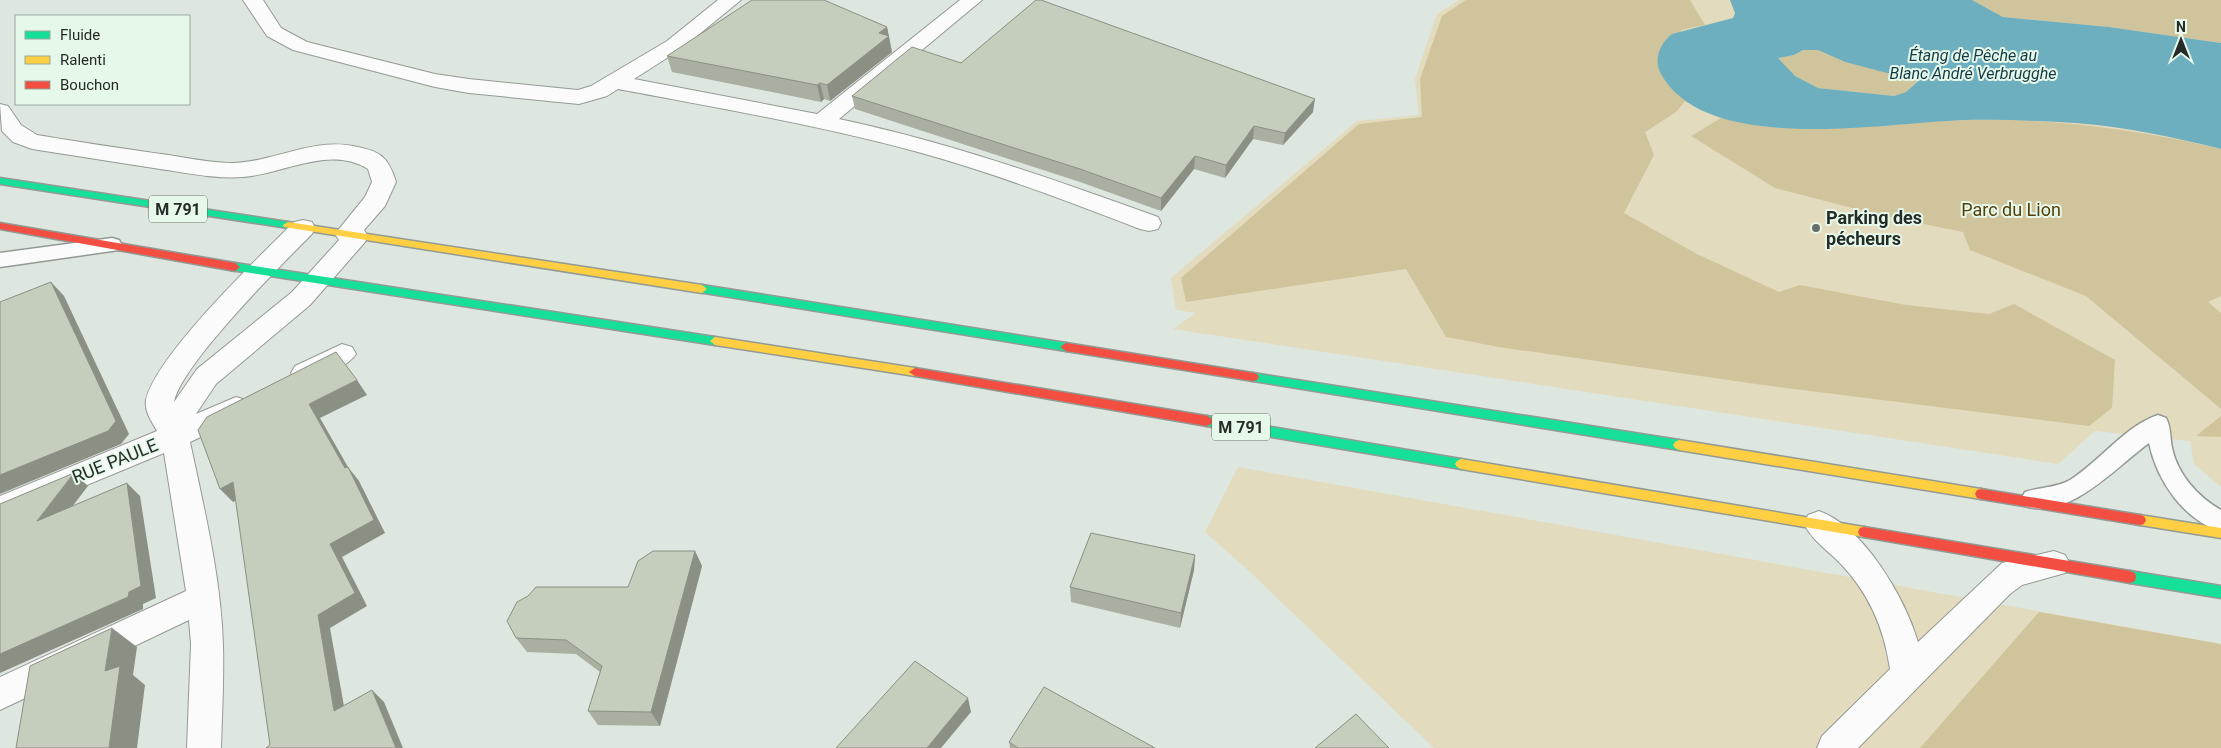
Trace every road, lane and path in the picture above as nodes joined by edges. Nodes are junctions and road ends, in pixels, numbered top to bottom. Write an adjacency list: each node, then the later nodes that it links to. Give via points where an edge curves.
1 (253, 0): 4 (street, via 269,26 289,42 420,77 469,86 579,97)
2 (731, 0): 4 (street, via 686,37)
3 (972, 0): 6 (street)
4 (615, 82): 6 (street)
5 (0, 111): 11 (street, via 17,136 32,142 219,170 246,170 321,153 362,156 378,166 384,182)
6 (822, 121): 8 (street, via 945,152 1066,192)
7 (0, 181): 10 (main road, M 791)
8 (1149, 224)
9 (0, 226): 12 (main road, M 791)
10 (302, 228): 11 (main road, M 791); 14 (street)
11 (352, 235): 15 (street); 20 (main road, M 791)
12 (113, 245): 13 (lane); 14 (main road, M 791)
13 (0, 260)
14 (261, 271): 15 (main road, M 791); 19 (street, via 190,350 166,384 160,400 161,413)
15 (318, 279): 19 (street, via 290,308 208,374 186,404); 23 (main road, M 791, via 994,384)
16 (342, 354): 17 (street)
17 (281, 385)
18 (255, 399): 19 (street, RUE PAULE)
19 (175, 436): 21 (street, RUE PAULE); 27 (street)
20 (2024, 500): 22 (lane, via 2064,494 2079,487 2158,424 2160,450 2174,479 2190,500); 24 (main road, M 791)
21 (0, 508)
22 (2221, 522)
23 (1819, 524): 25 (main road, M 791); 28 (street, via 1856,559 1880,591 1900,629)
24 (2221, 533)
25 (2054, 564): 26 (main road, M 791); 28 (street, via 2031,567 2008,576)
26 (2221, 592)
27 (203, 598): 29 (street); 30 (street, via 208,664)
28 (1908, 675): 31 (street)
29 (0, 694)
30 (204, 748)
31 (1834, 748)

